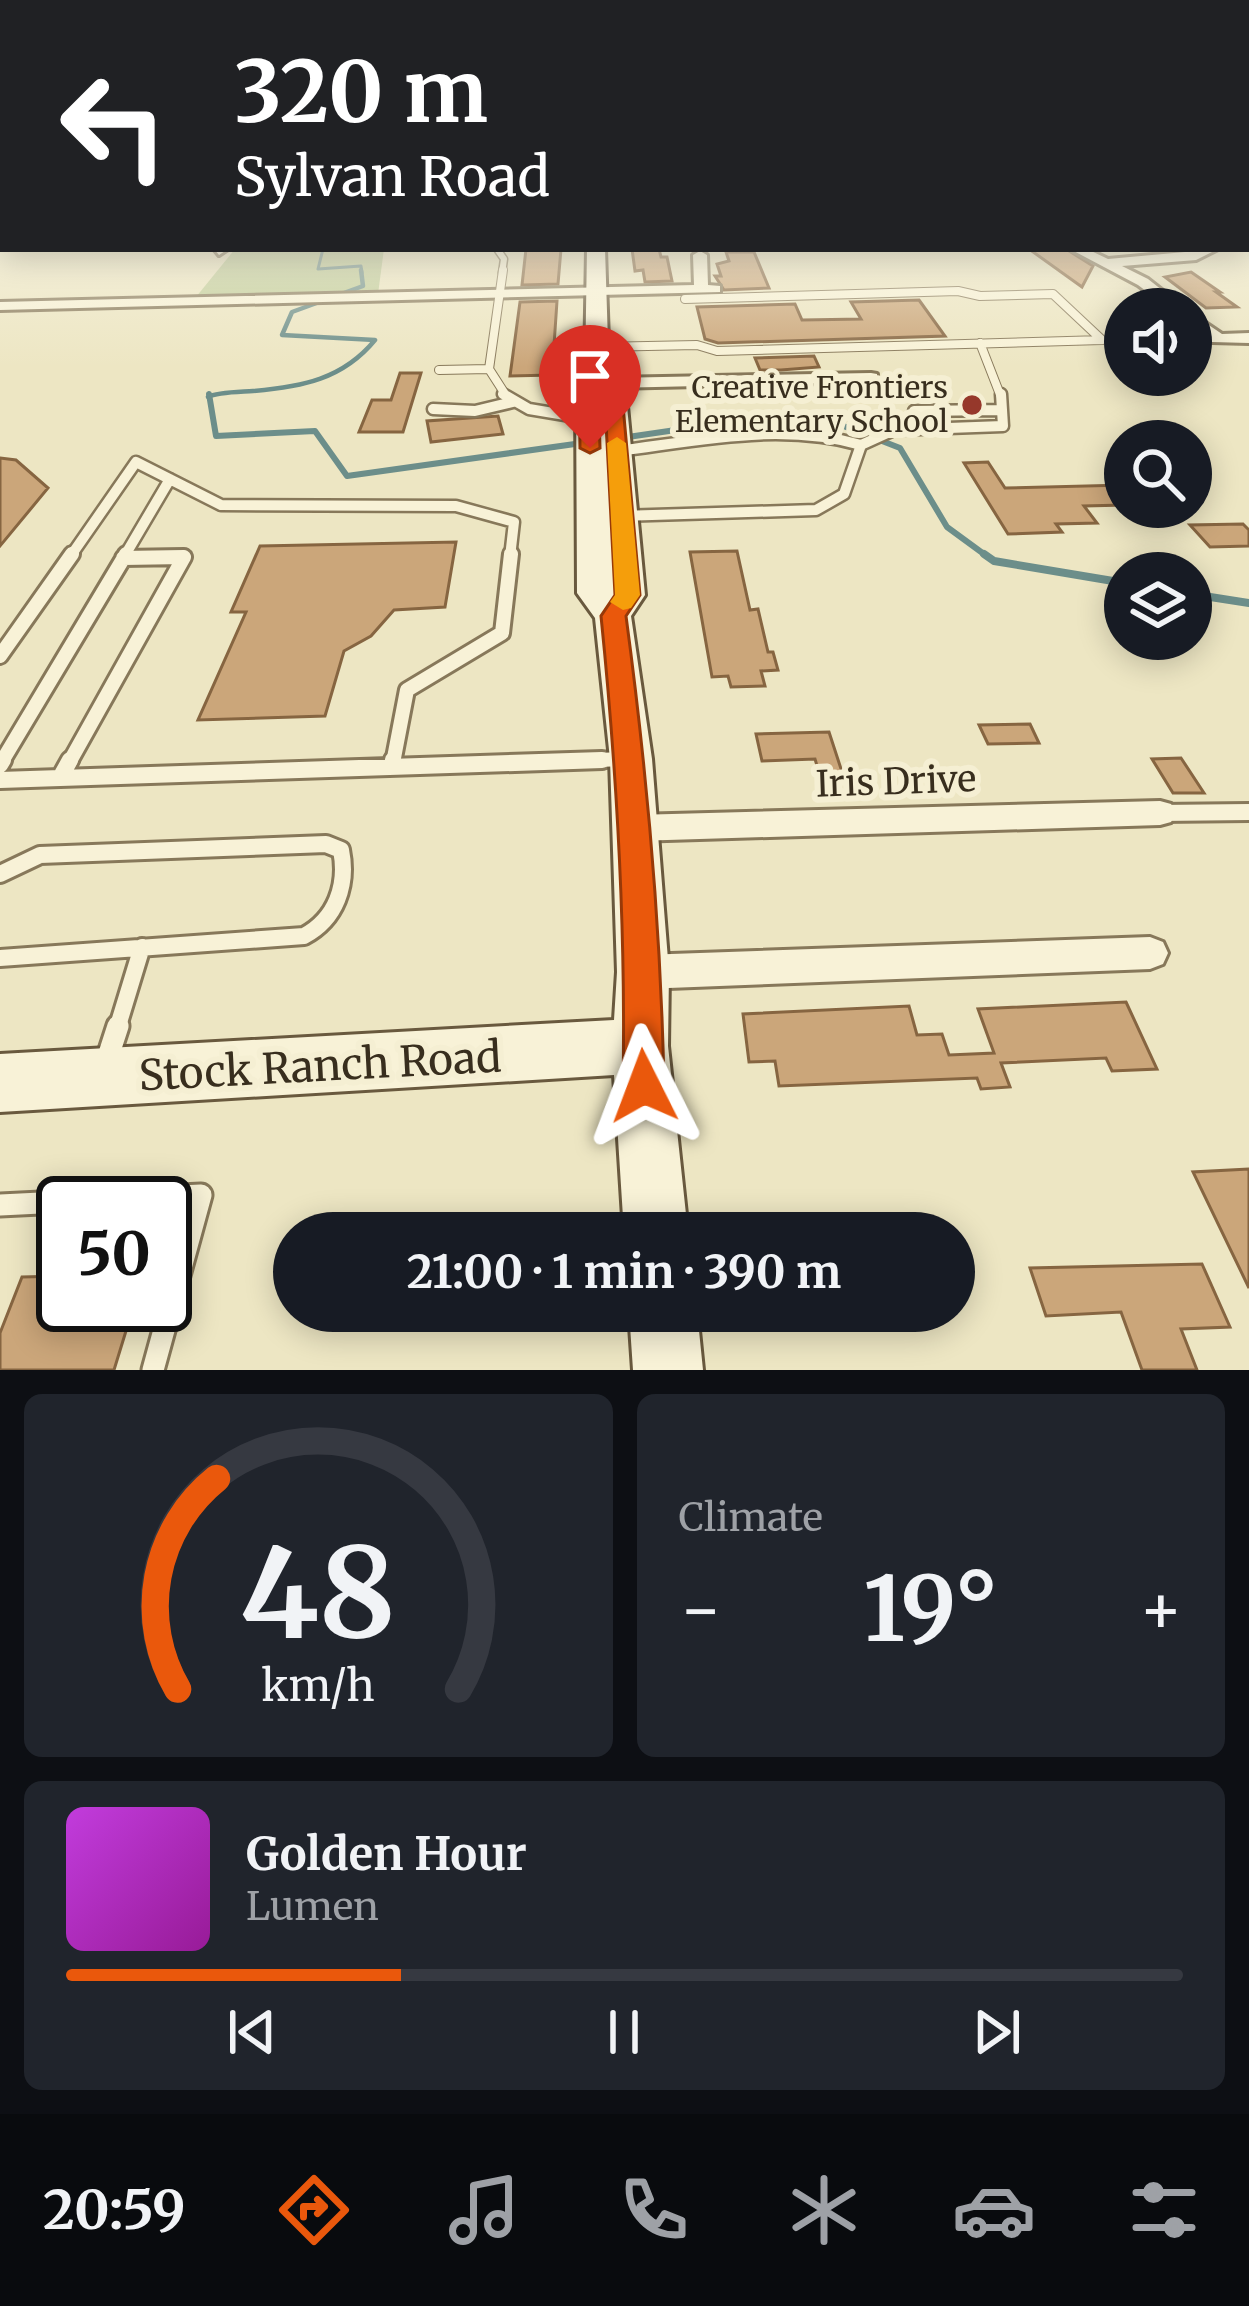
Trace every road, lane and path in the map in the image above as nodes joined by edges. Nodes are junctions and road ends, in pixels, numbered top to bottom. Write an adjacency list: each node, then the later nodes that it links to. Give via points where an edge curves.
1 (499, 252): 9 (lane)
2 (596, 252): 8 (main road)
3 (1084, 252): 6 (street)
4 (1205, 252): 6 (street)
5 (700, 255): 8 (street, via 696,267 708,289)
6 (1108, 263): 7 (street)
7 (1147, 288)
8 (596, 293): 9 (street); 15 (main road)
9 (497, 296): 11 (street); 16 (lane)
10 (685, 299): 14 (lane, via 1053,294 1102,340)
11 (0, 306)
12 (1212, 334): 13 (street)
13 (1249, 338)
14 (980, 344): 15 (lane, via 717,351 697,345); 21 (lane, via 1000,386)
15 (602, 368): 18 (street); 23 (main road, via 588,382)
16 (489, 369): 17 (lane); 19 (lane)
17 (440, 370)
18 (871, 378)
19 (513, 402): 20 (lane); 23 (lane)
20 (433, 409)
21 (1000, 410): 22 (lane); 24 (lane, via 1003,426 881,434)
22 (914, 411)
23 (603, 439): 24 (lane, via 795,435); 26 (main road); 28 (main road, via 594,592)
24 (864, 444): 26 (lane, via 844,494 816,510)
25 (170, 479): 27 (lane); 29 (lane, via 136,462); 32 (lane, via 221,505 456,506 514,522 502,633 407,690)
26 (620, 516): 28 (main road, via 628,595)
27 (123, 558): 31 (lane); 33 (lane, via 184,557)
28 (613, 616): 30 (main road)
29 (0, 656)
30 (631, 759): 32 (lane); 37 (main road)
31 (0, 765)
32 (392, 767): 33 (lane)
33 (60, 778): 34 (lane)
34 (0, 780)
35 (1249, 812): 36 (lane)
36 (1160, 813): 37 (street, Iris Drive)
37 (635, 828): 42 (main road)
38 (0, 874): 39 (lane, via 40,855 326,844 341,850 332,918 322,930)
39 (142, 947): 41 (lane); 44 (lane)
40 (1150, 953): 42 (street)
41 (0, 958)
42 (644, 972): 43 (main road)
43 (640, 1046): 44 (main road, Stock Ranch Road); 47 (main road)
44 (100, 1079): 45 (main road, Stock Ranch Road)
45 (1, 1085)
46 (0, 1205): 49 (lane, via 201,1195)
47 (654, 1212)
48 (665, 1332): 50 (main road)
49 (153, 1370)
50 (668, 1370)

